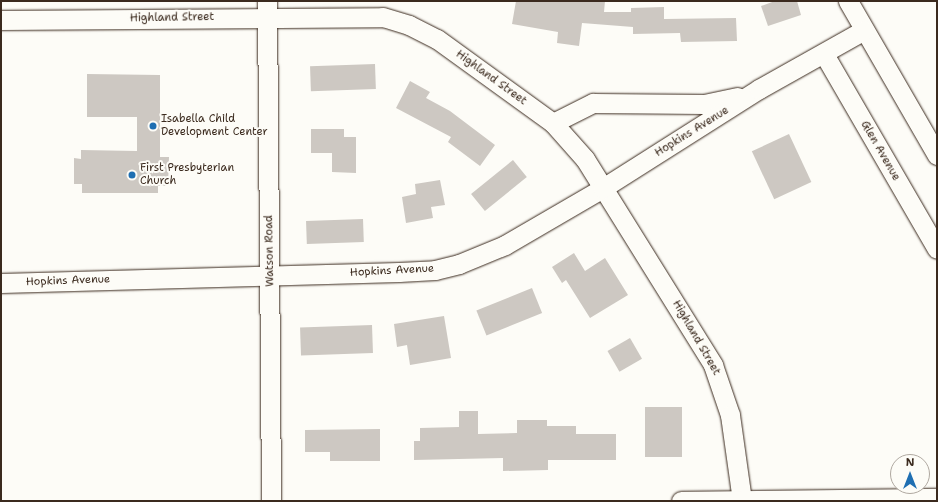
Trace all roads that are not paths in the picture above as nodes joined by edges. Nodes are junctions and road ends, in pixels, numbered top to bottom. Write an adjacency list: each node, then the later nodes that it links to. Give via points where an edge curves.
1 (848, 1): 4 (street)
2 (267, 9): 3 (street, Highland Street); 7 (street, Highland Street, via 383,17 409,25 437,39); 11 (street, Watson Road)
3 (1, 20)
4 (864, 30): 5 (street, Hopkins Avenue); 8 (street)
5 (824, 54): 6 (street, Hopkins Avenue); 10 (street, Glen Avenue)
6 (759, 89): 7 (street, Hopkins Avenue, via 730,100 709,103 593,103); 9 (street, Hopkins Avenue)
7 (553, 123): 9 (street, Highland Street, via 578,150)
8 (937, 155)
9 (603, 188): 11 (street, Hopkins Avenue, via 505,245 459,264 418,272); 14 (street, Highland Street, via 697,336 718,376 733,428)
10 (937, 249)
11 (270, 276): 12 (street, Hopkins Avenue); 15 (street, Watson Road)
12 (1, 283)
13 (937, 498): 17 (street)
14 (742, 500): 16 (street); 17 (street)
15 (271, 501)
16 (681, 501)
17 (801, 501)

